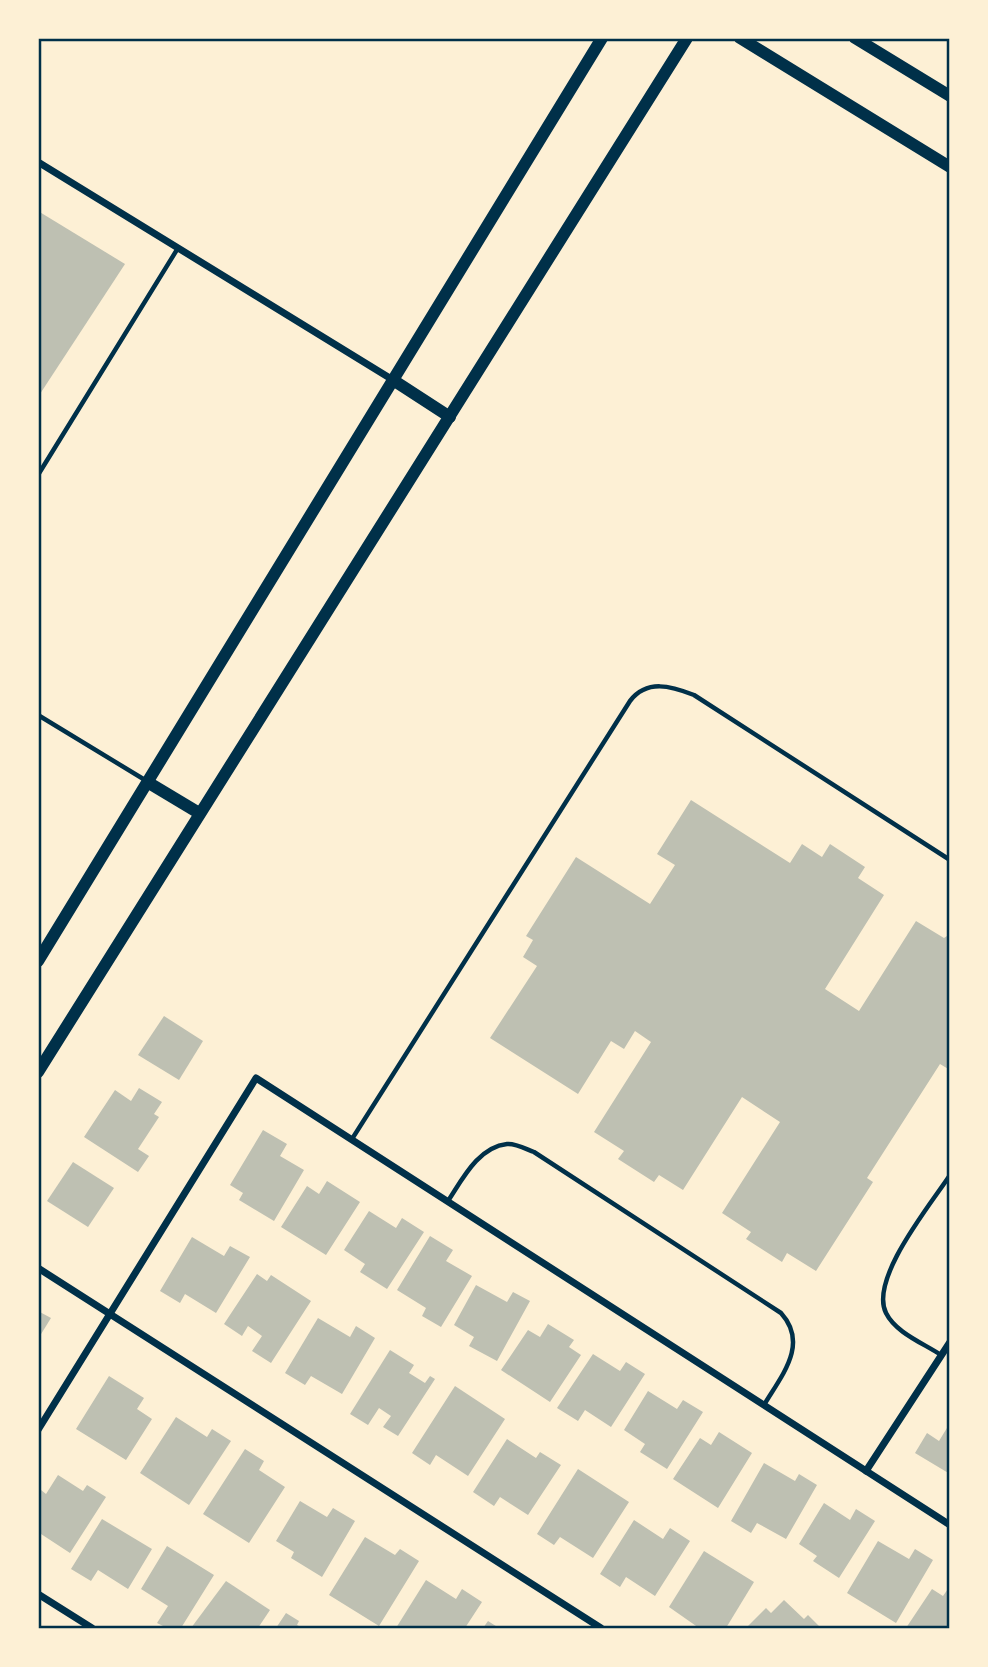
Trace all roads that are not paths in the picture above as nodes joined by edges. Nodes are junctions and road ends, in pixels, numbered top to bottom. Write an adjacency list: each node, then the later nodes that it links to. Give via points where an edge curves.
1 (602, 38): 9 (main road)
2 (687, 38): 10 (main road)
3 (740, 38): 7 (main road)
4 (855, 38): 5 (main road)
5 (950, 96)
6 (38, 162): 8 (street)
7 (950, 167)
8 (178, 248): 9 (street); 11 (lane)
9 (393, 380): 10 (main road); 14 (main road)
10 (450, 417): 15 (main road)
11 (41, 467): 12 (lane)
12 (38, 475)
13 (38, 715): 14 (lane)
14 (149, 783): 15 (main road); 17 (main road)
15 (199, 813): 18 (main road)
16 (950, 860): 19 (lane, via 694,695 659,685 647,688 630,701)
17 (38, 961)
18 (38, 1072)
19 (351, 1140): 21 (street); 23 (street, via 256,1079)
20 (950, 1175): 25 (lane, via 889,1269 881,1299 898,1328)
21 (447, 1202): 26 (street); 26 (lane, via 471,1165 491,1149 509,1143 545,1159 790,1323 793,1356)
22 (38, 1268): 23 (street)
23 (111, 1314): 27 (street); 32 (street)
24 (950, 1342): 25 (street)
25 (941, 1355): 28 (street)
26 (764, 1405): 28 (street)
27 (38, 1430)
28 (866, 1471): 29 (street)
29 (950, 1525)
30 (38, 1594): 31 (street)
31 (92, 1629)
32 (601, 1629)

